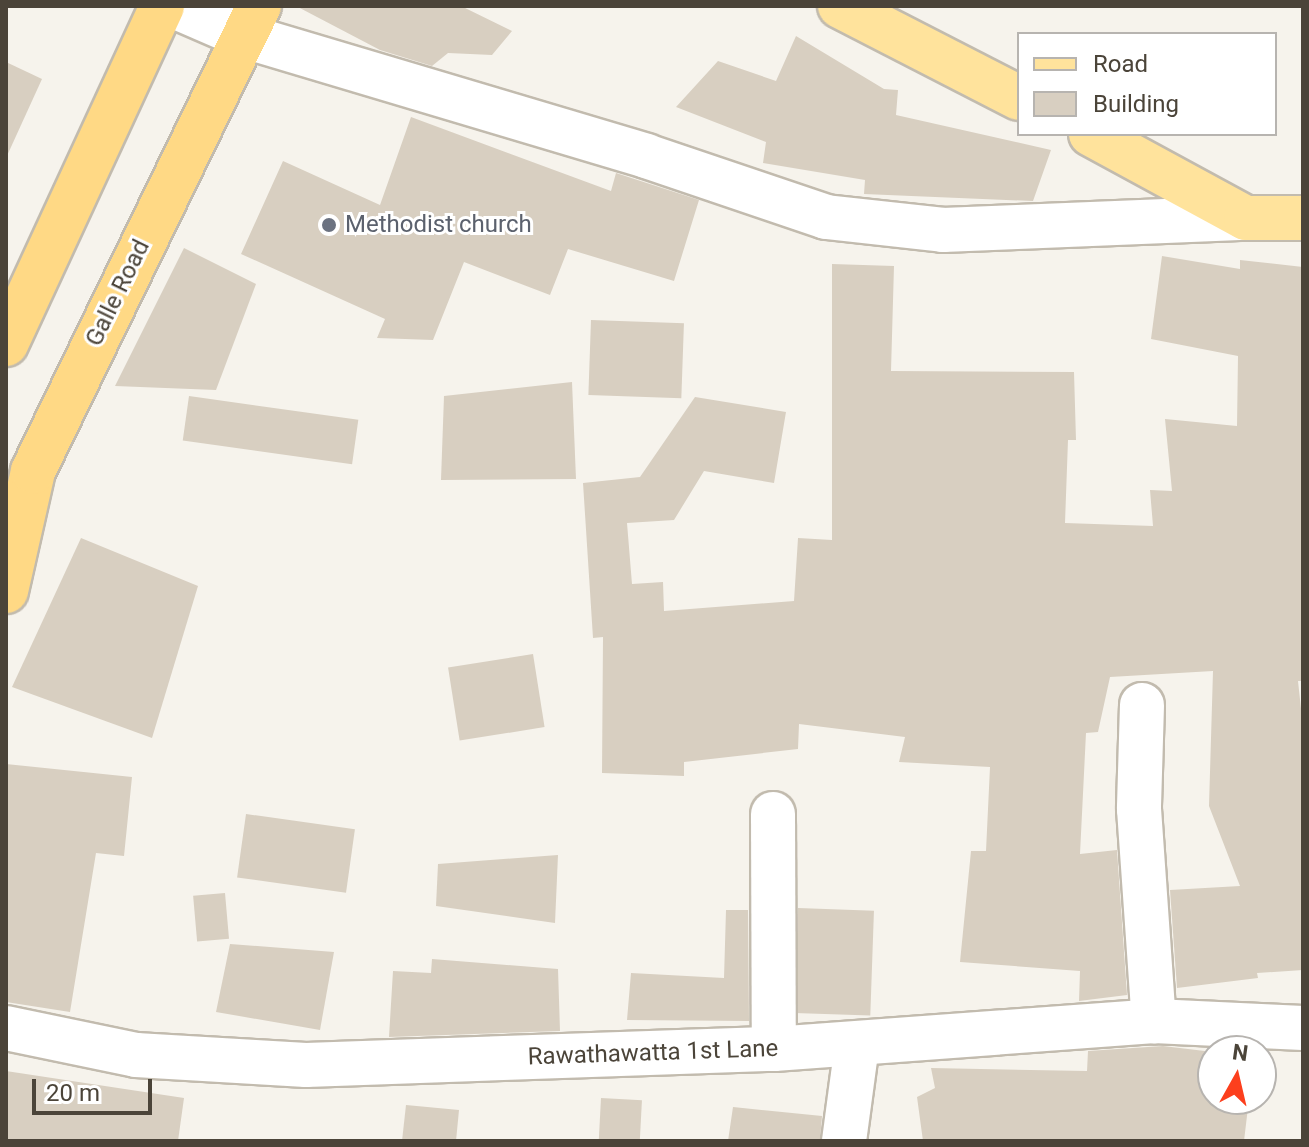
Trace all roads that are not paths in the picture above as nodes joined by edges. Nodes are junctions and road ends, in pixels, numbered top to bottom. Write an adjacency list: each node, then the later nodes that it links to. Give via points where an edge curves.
1 (162, 6): 9 (highway)
2 (174, 6): 4 (street)
3 (840, 6): 5 (main road)
4 (250, 20): 7 (street, via 826,217 943,230); 10 (highway, Galle Road, via 33,471)
5 (1017, 97)
6 (1095, 136): 7 (main road)
7 (1246, 218): 8 (main road)
8 (1303, 218)
9 (6, 344)
10 (6, 591)
11 (1142, 705): 13 (street, via 1139,809)
12 (773, 814): 17 (street)
13 (1154, 1021): 15 (street, Rawathawatta 1st Lane); 16 (street, Rawathawatta 1st Lane)
14 (6, 1028): 17 (street, Rawathawatta 1st Lane, via 136,1055 232,1064)
15 (1302, 1040)
16 (857, 1045): 17 (street, Rawathawatta 1st Lane); 18 (street)
17 (774, 1049)
18 (844, 1141)

